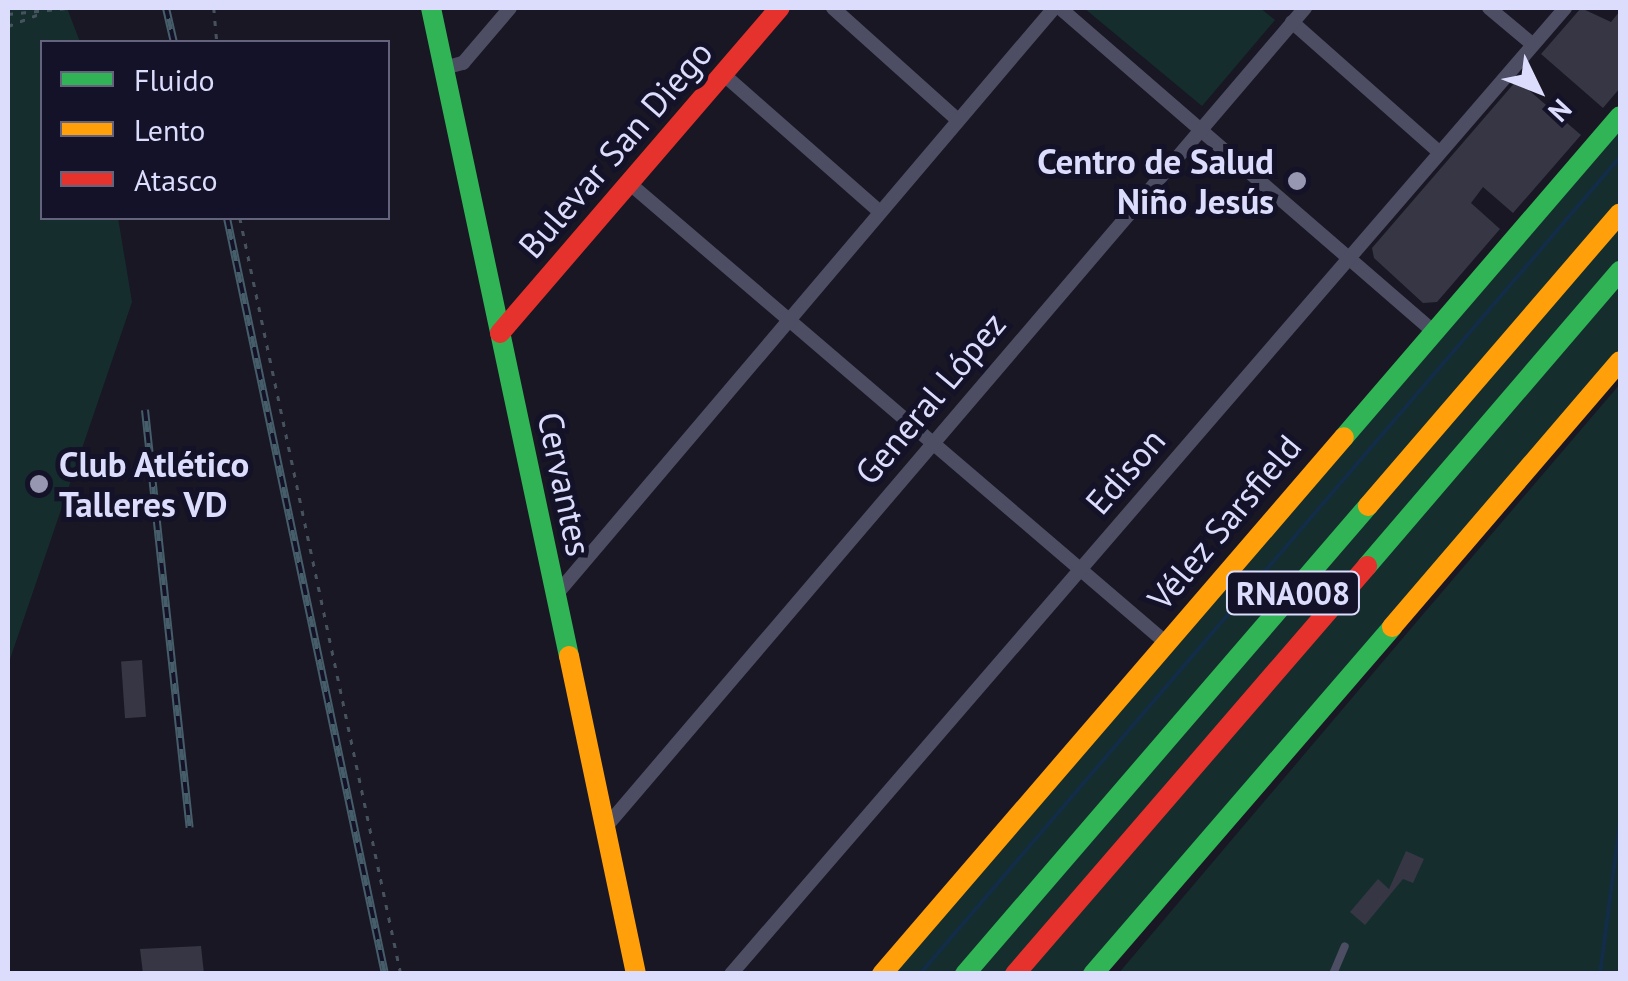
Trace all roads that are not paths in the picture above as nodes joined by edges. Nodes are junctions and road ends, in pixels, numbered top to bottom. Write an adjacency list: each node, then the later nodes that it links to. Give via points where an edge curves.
1 (431, 8): 11 (main road, Cervantes)
2 (510, 8): 11 (street, via 462,63)
3 (780, 8): 12 (main road, Bulevar San Diego)
4 (833, 8): 14 (street)
5 (1057, 8): 14 (street); 15 (street)
6 (1305, 8): 9 (street, General López)
7 (1489, 8): 10 (street)
8 (1565, 8): 10 (street, Edison)
9 (1292, 22): 15 (street, General López); 16 (street)
10 (1532, 44): 16 (street, Edison)
11 (444, 68): 24 (main road, Cervantes)
12 (722, 74): 17 (main road, Bulevar San Diego); 18 (street)
13 (1620, 116): 23 (main road, Vélez Sarsfield)
14 (958, 120): 18 (street)
15 (1200, 129): 20 (street); 26 (street, General López)
16 (1439, 152): 20 (street, Edison)
17 (630, 182): 22 (street); 24 (main road, Bulevar San Diego)
18 (880, 212): 22 (street)
19 (1620, 213): 35 (main road, RNA008)
20 (1348, 257): 23 (street); 27 (street, Edison)
21 (1620, 271): 36 (main road, RNA008)
22 (789, 320): 26 (street); 28 (street)
23 (1432, 330): 29 (main road, Vélez Sarsfield)
24 (500, 334): 28 (main road, Cervantes)
25 (1620, 361): 37 (main road)
26 (932, 442): 27 (street); 30 (street, General López)
27 (1080, 569): 29 (street); 33 (street, Edison)
28 (555, 596): 30 (main road, Cervantes)
29 (1165, 642): 34 (main road, Vélez Sarsfield)
30 (604, 830): 32 (main road, Cervantes)
31 (1345, 946): 38 (lane)
32 (636, 974)
33 (731, 974)
34 (882, 974)
35 (966, 974)
36 (1015, 974)
37 (1093, 974)
38 (1333, 974)

